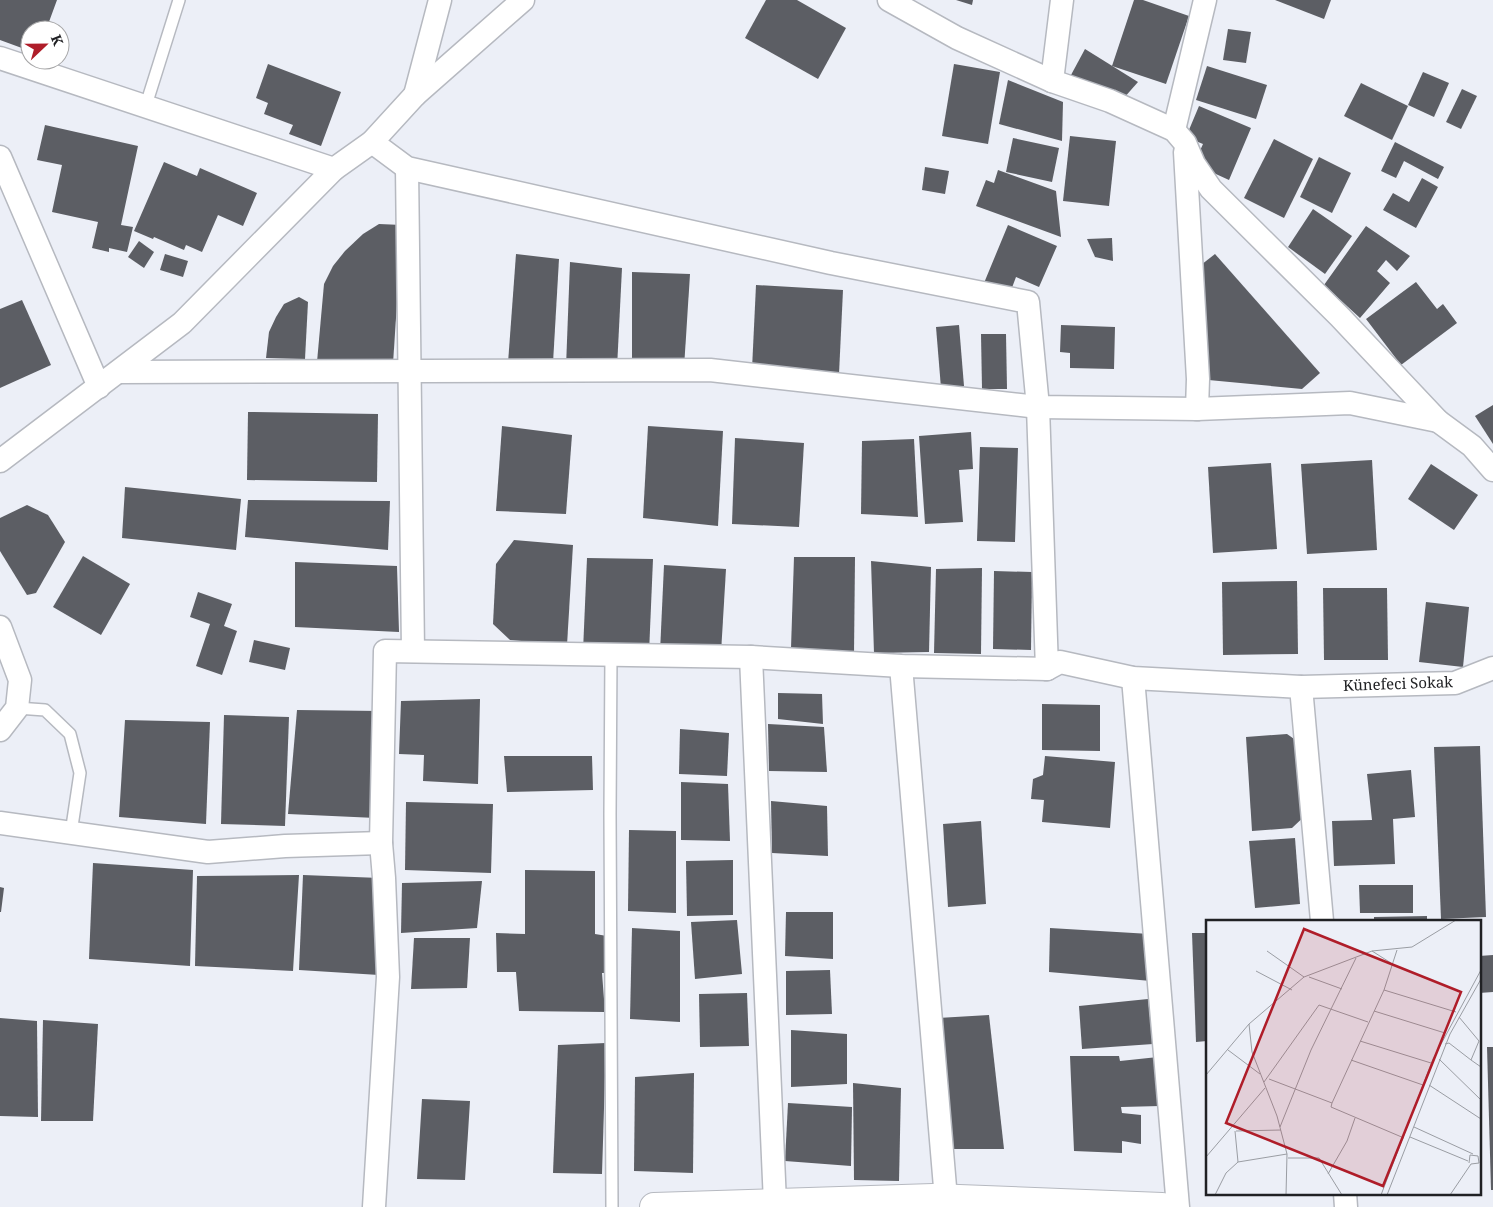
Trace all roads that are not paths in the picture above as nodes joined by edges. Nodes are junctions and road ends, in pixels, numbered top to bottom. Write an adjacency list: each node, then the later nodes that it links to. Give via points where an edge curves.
1 (179, 0): 10 (lane)
2 (440, 0): 9 (street)
3 (523, 0): 9 (street)
4 (889, 0): 8 (street, via 957,38)
5 (1062, 0): 8 (street)
6 (1206, 0): 11 (street)
7 (0, 58): 10 (street)
8 (1052, 80): 11 (street, via 1110,101)
9 (415, 95): 12 (street)
10 (146, 105): 15 (street)
11 (1180, 137): 20 (street, via 1198,379); 21 (street, via 1210,189 1340,317)
12 (372, 142): 14 (street); 15 (street)
13 (0, 157): 18 (street)
14 (407, 168): 16 (street); 19 (street, via 832,263 1028,302)
15 (334, 169): 17 (street, via 182,323)
16 (409, 371): 17 (street); 19 (street, via 710,370); 25 (street)
17 (119, 372): 18 (street)
18 (99, 386): 22 (street)
19 (1038, 407): 20 (street); 30 (street)
20 (1197, 409): 21 (street, via 1350,404)
21 (1438, 421): 23 (street, via 1472,446)
22 (0, 460)
23 (1493, 470)
24 (0, 627): 33 (street, via 20,680)
25 (413, 651): 26 (street, Künefeci Sokak); 37 (street, Künefeci Sokak, via 385,651)
26 (611, 654): 27 (street, Künefeci Sokak); 43 (lane)
27 (751, 657): 28 (street, Künefeci Sokak); 41 (street)
28 (901, 666): 30 (street, Künefeci Sokak); 40 (street)
29 (1493, 668): 32 (street, Künefeci Sokak, via 1455,683)
30 (1046, 669): 31 (street, Künefeci Sokak, via 1060,662)
31 (1132, 678): 32 (street, Künefeci Sokak); 46 (street)
32 (1302, 687): 38 (street)
33 (17, 708): 34 (street); 36 (lane, via 45,710 70,734 80,773)
34 (0, 730)
35 (0, 823): 36 (street)
36 (72, 833): 37 (street, via 208,852)
37 (381, 843): 42 (street, via 388,977)
38 (1322, 920)
39 (1345, 1194): 47 (street)
40 (946, 1199): 41 (main road); 45 (main road)
41 (775, 1203): 44 (main road)
42 (374, 1207)
43 (612, 1207)
44 (654, 1207)
45 (1162, 1207)
46 (1178, 1207)
47 (1346, 1207)

